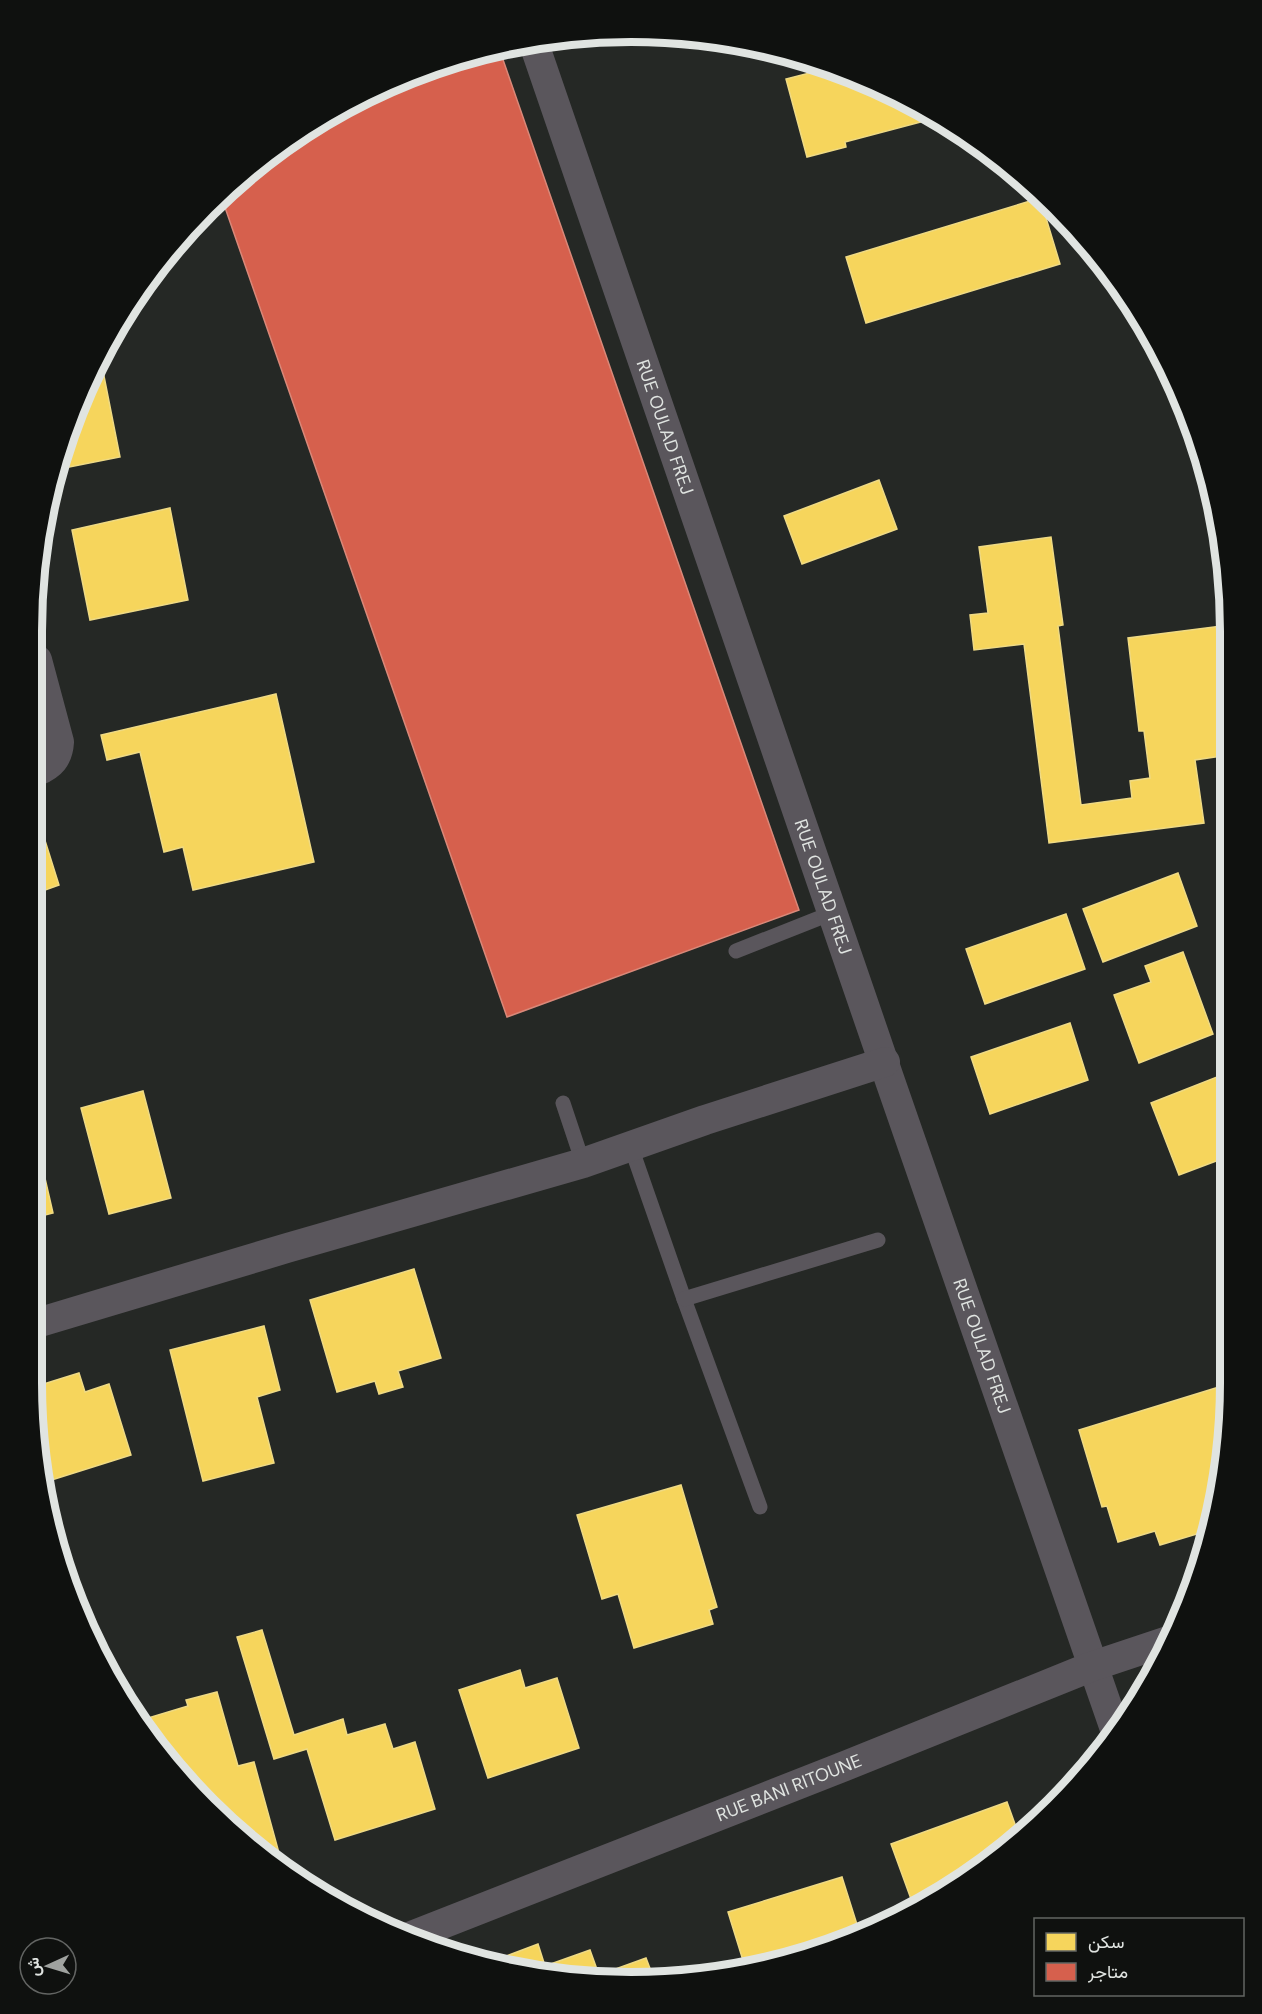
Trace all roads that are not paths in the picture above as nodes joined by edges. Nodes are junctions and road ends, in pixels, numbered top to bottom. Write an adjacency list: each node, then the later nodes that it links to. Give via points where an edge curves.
1 (536, 50): 4 (street, RUE OULAD FREJ)
2 (42, 679): 3 (street, via 59,742 53,761)
3 (42, 769)
4 (832, 913): 5 (lane); 6 (street, RUE OULAD FREJ)
5 (736, 951)
6 (885, 1062): 8 (street); 15 (street, RUE OULAD FREJ)
7 (563, 1103): 9 (lane)
8 (631, 1147): 9 (street); 11 (lane)
9 (583, 1163): 12 (street)
10 (878, 1240): 11 (lane)
11 (684, 1299): 13 (lane)
12 (42, 1322)
13 (760, 1507)
14 (1159, 1644): 15 (street, RUE BANI RITOUNE)
15 (1093, 1665): 16 (street, RUE OULAD FREJ); 17 (street, RUE BANI RITOUNE)
16 (1113, 1722)
17 (420, 1933)

